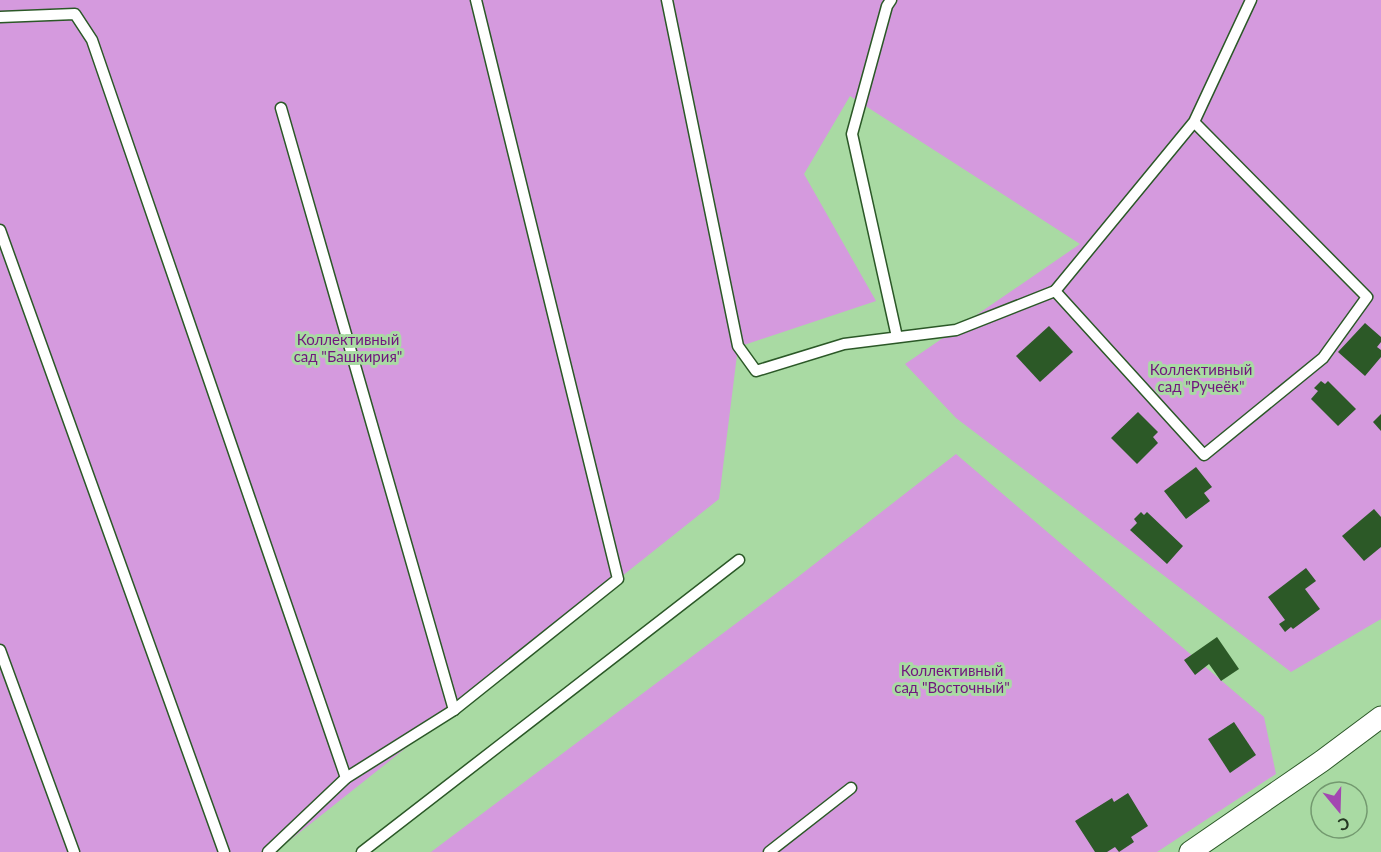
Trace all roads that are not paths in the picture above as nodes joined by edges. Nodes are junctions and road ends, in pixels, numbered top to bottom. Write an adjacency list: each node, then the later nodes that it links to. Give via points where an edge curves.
1 (476, 0): 13 (lane, via 618,579)
2 (667, 0): 10 (lane, via 738,346 756,370 844,344)
3 (891, 0): 10 (lane, via 852,134)
4 (1251, 0): 7 (lane)
5 (0, 17): 15 (lane, via 75,14 93,40)
6 (281, 108): 13 (lane)
7 (1194, 122): 9 (lane); 9 (lane, via 1367,297 1323,358 1204,455)
8 (0, 230): 18 (lane)
9 (1054, 291): 10 (lane, via 956,330)
10 (897, 337)
11 (739, 560): 20 (lane)
12 (0, 650): 17 (lane)
13 (454, 710): 15 (lane)
14 (1381, 717): 22 (street)
15 (346, 778): 19 (lane)
16 (851, 788): 21 (lane)
17 (74, 852)
18 (224, 852)
19 (268, 852)
20 (362, 852)
21 (769, 852)
22 (1190, 852)

